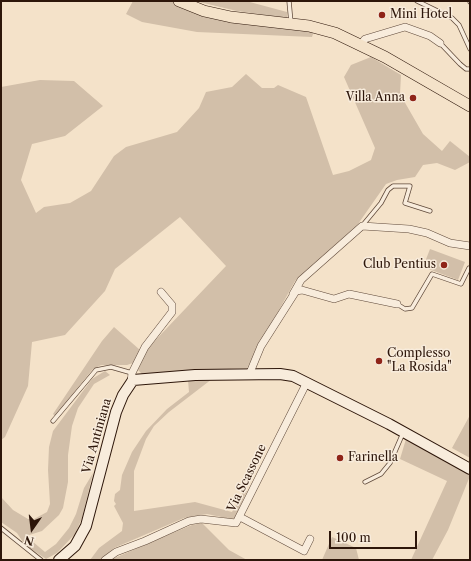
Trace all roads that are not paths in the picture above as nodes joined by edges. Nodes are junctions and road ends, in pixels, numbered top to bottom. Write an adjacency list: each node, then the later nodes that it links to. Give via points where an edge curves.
1 (179, 1): 4 (main road, via 204,11 231,17)
2 (289, 1): 4 (lane)
3 (417, 1): 7 (lane, via 452,18 459,25)
4 (292, 24): 6 (main road, via 335,33)
5 (440, 43): 6 (street, via 430,36 405,27 364,39); 8 (lane, via 460,64)
6 (361, 44): 9 (main road)
7 (470, 49)
8 (470, 69)
9 (470, 106)
10 (430, 211): 11 (lane, via 405,203 410,186 393,186)
11 (362, 226): 12 (street, via 409,229 427,233 450,243); 15 (street, via 301,280)
12 (470, 246)
13 (469, 268): 16 (lane, via 461,284 432,274 412,308 405,309)
14 (161, 292): 18 (street, via 172,305 172,312 145,347)
15 (293, 294): 16 (street, via 296,290 302,290 334,299 349,294); 17 (street, via 261,346)
16 (397, 304)
17 (249, 375): 18 (street, via 190,375 136,379); 19 (street, via 280,374)
18 (131, 377): 20 (lane, via 111,367 96,370); 28 (street, Via Antiniana, via 116,412 86,526 74,546)
19 (307, 382): 21 (street); 24 (street, Via Scassone)
20 (53, 422)
21 (403, 432): 22 (street); 23 (lane, via 390,462 381,474)
22 (470, 469)
23 (365, 482)
24 (240, 517): 26 (street, via 304,551); 29 (street, Via Scassone, via 236,523 201,519 180,524 116,552)
25 (1, 528): 27 (lane)
26 (310, 539)
27 (41, 560)
28 (59, 560)
29 (105, 560)

